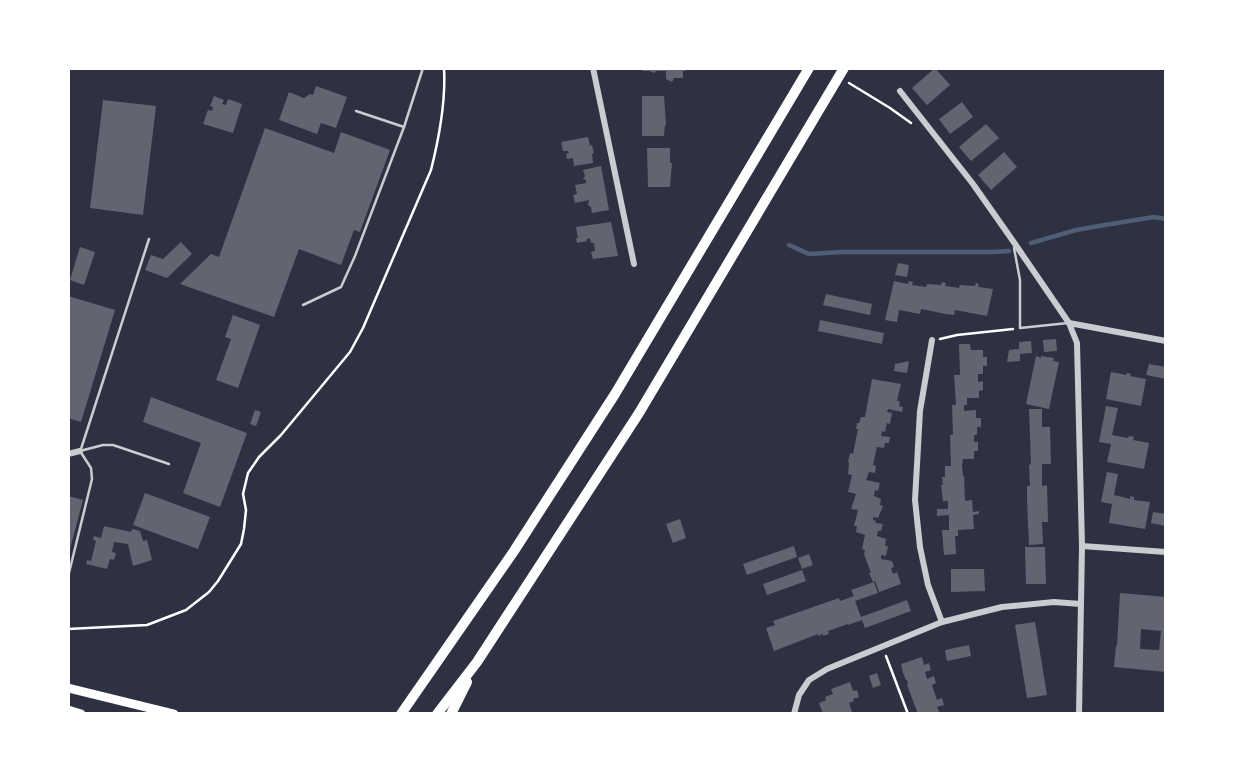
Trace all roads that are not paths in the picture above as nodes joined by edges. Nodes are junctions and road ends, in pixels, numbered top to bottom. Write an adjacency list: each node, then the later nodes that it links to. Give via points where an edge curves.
1 (424, 68): 7 (lane)
2 (593, 68): 10 (street)
3 (809, 68): 28 (highway, via 615,394)
4 (844, 68): 23 (highway, via 639,413)
5 (900, 91): 9 (street)
6 (356, 111): 7 (lane)
7 (404, 127): 11 (lane, via 341,287)
8 (149, 239): 15 (lane)
9 (1013, 241): 12 (street); 12 (lane, via 1020,280 1020,328)
10 (634, 264)
11 (303, 305)
12 (1069, 323): 14 (street); 18 (street, via 1077,343)
13 (932, 340): 22 (street, via 920,411 915,500 920,547)
14 (1166, 341)
15 (80, 451): 16 (street); 17 (lane, via 113,445); 20 (lane, via 92,479)
16 (68, 454)
17 (169, 464)
18 (1082, 546): 19 (street); 21 (street)
19 (1166, 552)
20 (68, 577)
21 (1081, 604): 22 (street, via 1002,607); 32 (street)
22 (942, 622): 31 (street, via 809,680)
23 (477, 662): 29 (highway); 30 (highway)
24 (68, 688): 27 (main road)
25 (68, 710): 26 (main road)
26 (81, 714)
27 (174, 714)
28 (401, 714)
29 (437, 714)
30 (451, 714)
31 (794, 714)
32 (1079, 714)

